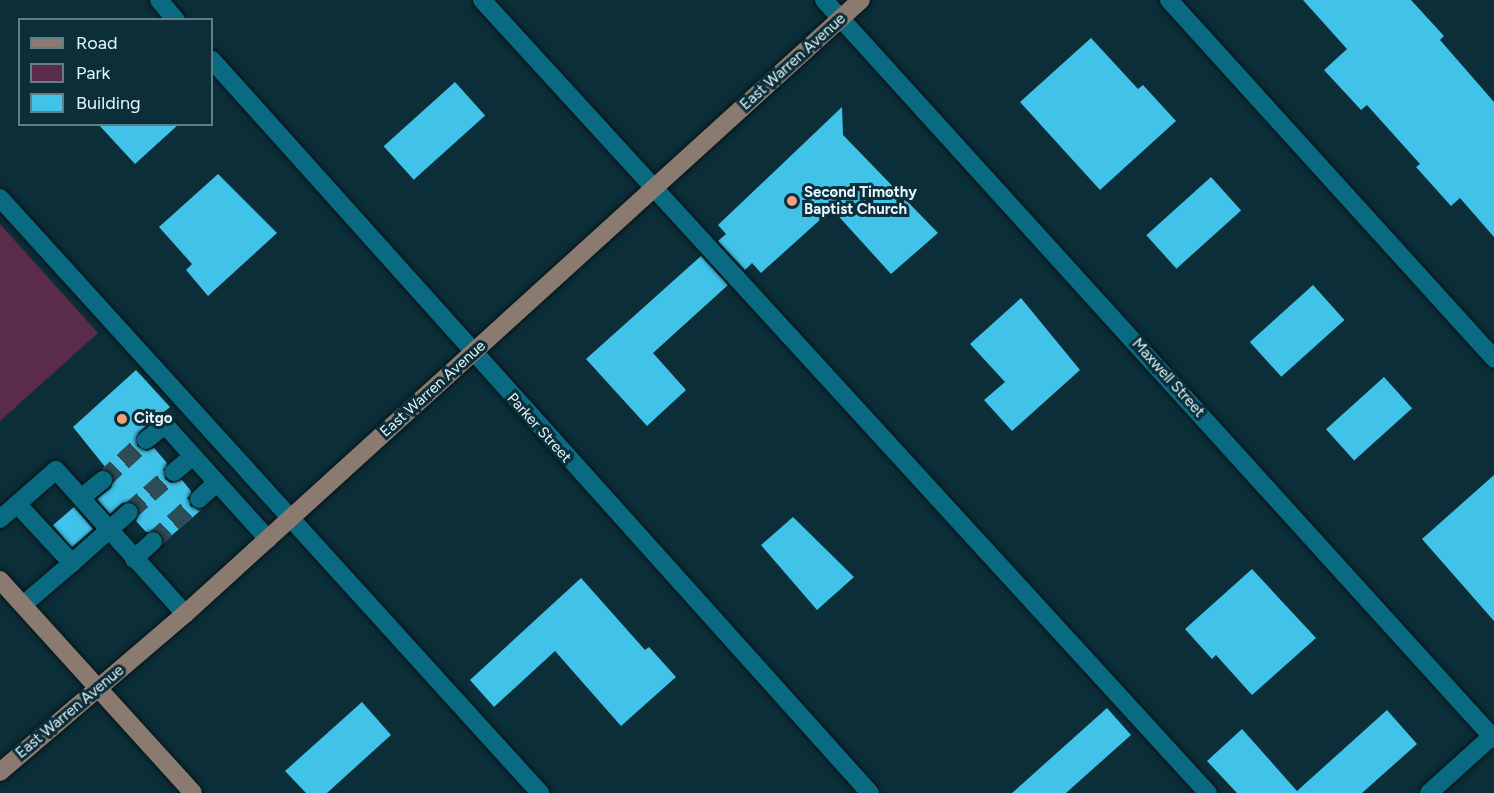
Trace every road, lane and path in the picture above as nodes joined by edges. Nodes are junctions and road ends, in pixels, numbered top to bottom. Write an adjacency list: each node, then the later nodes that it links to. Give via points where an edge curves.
1 (159, 0): 6 (street)
2 (482, 0): 9 (street)
3 (824, 0): 7 (street, Maxwell Street)
4 (861, 0): 7 (main road, East Warren Avenue)
5 (1169, 0): 12 (street)
6 (174, 18)
7 (841, 18): 9 (main road, East Warren Avenue); 33 (street, Maxwell Street)
8 (213, 61): 11 (street, Parker Street)
9 (652, 189): 11 (main road, East Warren Avenue); 38 (street)
10 (0, 198): 23 (street)
11 (471, 354): 23 (main road, East Warren Avenue); 37 (street, Parker Street)
12 (1494, 359)
13 (146, 440): 14 (street, via 165,425)
14 (193, 456): 15 (street); 17 (street)
15 (174, 472)
16 (103, 480): 18 (street)
17 (216, 483): 19 (street); 25 (street)
18 (81, 498): 20 (street, via 56,470); 24 (street)
19 (199, 499)
20 (17, 504): 22 (street); 28 (street)
21 (129, 512): 24 (street)
22 (0, 519)
23 (290, 519): 25 (main road, East Warren Avenue); 36 (street)
24 (109, 531): 27 (street); 28 (street)
25 (268, 539): 31 (main road, East Warren Avenue)
26 (153, 541): 27 (street)
27 (134, 559): 31 (street)
28 (72, 563): 30 (street)
29 (0, 580): 30 (main road)
30 (23, 605): 32 (main road)
31 (185, 614): 32 (main road, East Warren Avenue)
32 (98, 689): 34 (main road, East Warren Avenue); 35 (main road)
33 (1493, 737): 39 (street)
34 (0, 772)
35 (193, 793)
36 (540, 793)
37 (870, 793)
38 (1208, 793)
39 (1429, 793)

